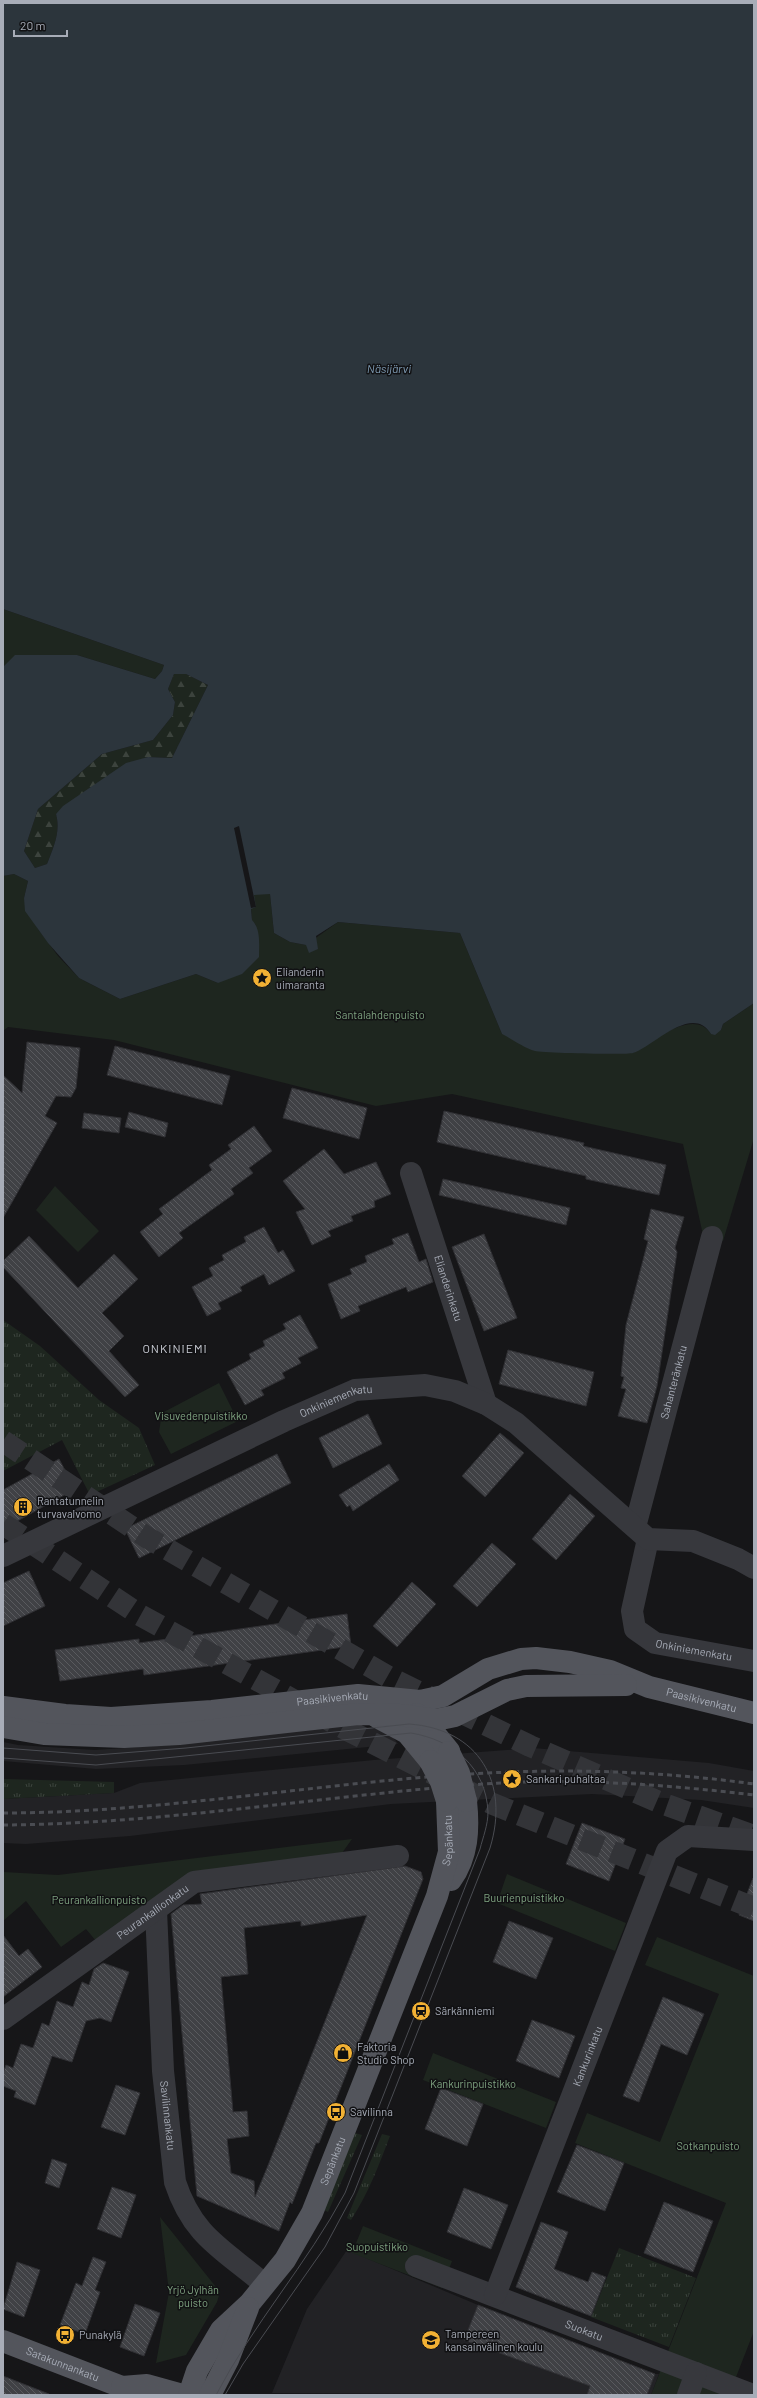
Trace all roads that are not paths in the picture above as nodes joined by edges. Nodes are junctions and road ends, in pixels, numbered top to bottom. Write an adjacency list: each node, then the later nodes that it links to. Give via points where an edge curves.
1 (411, 1173): 3 (street, Elianderinkatu)
2 (712, 1237): 4 (street, Sahanteränkatu)
3 (486, 1404): 4 (street, Onkiniemenkatu, via 516,1423); 5 (street, Onkiniemenkatu, via 455,1390 426,1385 355,1390 284,1421)
4 (642, 1533): 6 (street, via 693,1541); 7 (street, Onkiniemenkatu, via 632,1611 635,1629 655,1643)
5 (3, 1556)
6 (754, 1568)
7 (754, 1661)
8 (649, 1687): 9 (main road, Paasikivenkatu, via 610,1672 570,1662 536,1658 521,1659 488,1668); 12 (main road, Paasikivenkatu); 13 (main road, Paasikivenkatu, via 609,1684 526,1686 507,1690)
9 (443, 1696): 10 (main road, Paasikivenkatu); 14 (main road)
10 (378, 1706): 11 (main road, Paasikivenkatu, via 358,1695 212,1711 111,1718 65,1716); 14 (main road, Sepänkatu, via 411,1710); 15 (main road, Paasikivenkatu, via 345,1715 185,1733 124,1737 44,1734); 16 (main road, Sepänkatu)
11 (3, 1707)
12 (754, 1713)
13 (455, 1716): 14 (main road, Paasikivenkatu, via 436,1720); 17 (main road, Sepänkatu, via 448,1732)
14 (423, 1719): 16 (main road); 17 (main road, Sepänkatu)
15 (3, 1727)
16 (421, 1748): 18 (main road, Sepänkatu, bridge, via 441,1782)
17 (449, 1751): 18 (main road, Sepänkatu, bridge, via 459,1773)
18 (457, 1801): 24 (main road, Sepänkatu, via 468,1835 458,1871 437,1896 312,2213 289,2255)
19 (754, 1840): 25 (street, Kankurinkatu, via 688,1836 667,1851)
20 (398, 1856): 21 (street, Peurankallionkatu, via 194,1882)
21 (156, 1910): 22 (street, Peurankallionkatu); 24 (street, Savilinnankatu, via 162,2071 175,2182 184,2206 200,2231)
22 (3, 2020)
23 (416, 2266): 25 (street, Suokatu)
24 (264, 2284): 26 (main road, Sepänkatu)
25 (495, 2295): 28 (street, Suokatu)
26 (250, 2303): 31 (main road, Sepänkatu, via 221,2330 198,2371); 32 (main road, Sepänkatu, via 228,2360)
27 (3, 2341): 29 (main road, Satakunnankatu)
28 (696, 2373): 33 (street); 34 (street, Suokatu)
29 (126, 2391): 30 (main road, Satakunnankatu, via 147,2385)
30 (183, 2395)
31 (189, 2395)
32 (210, 2395)
33 (688, 2395)
34 (753, 2395)

